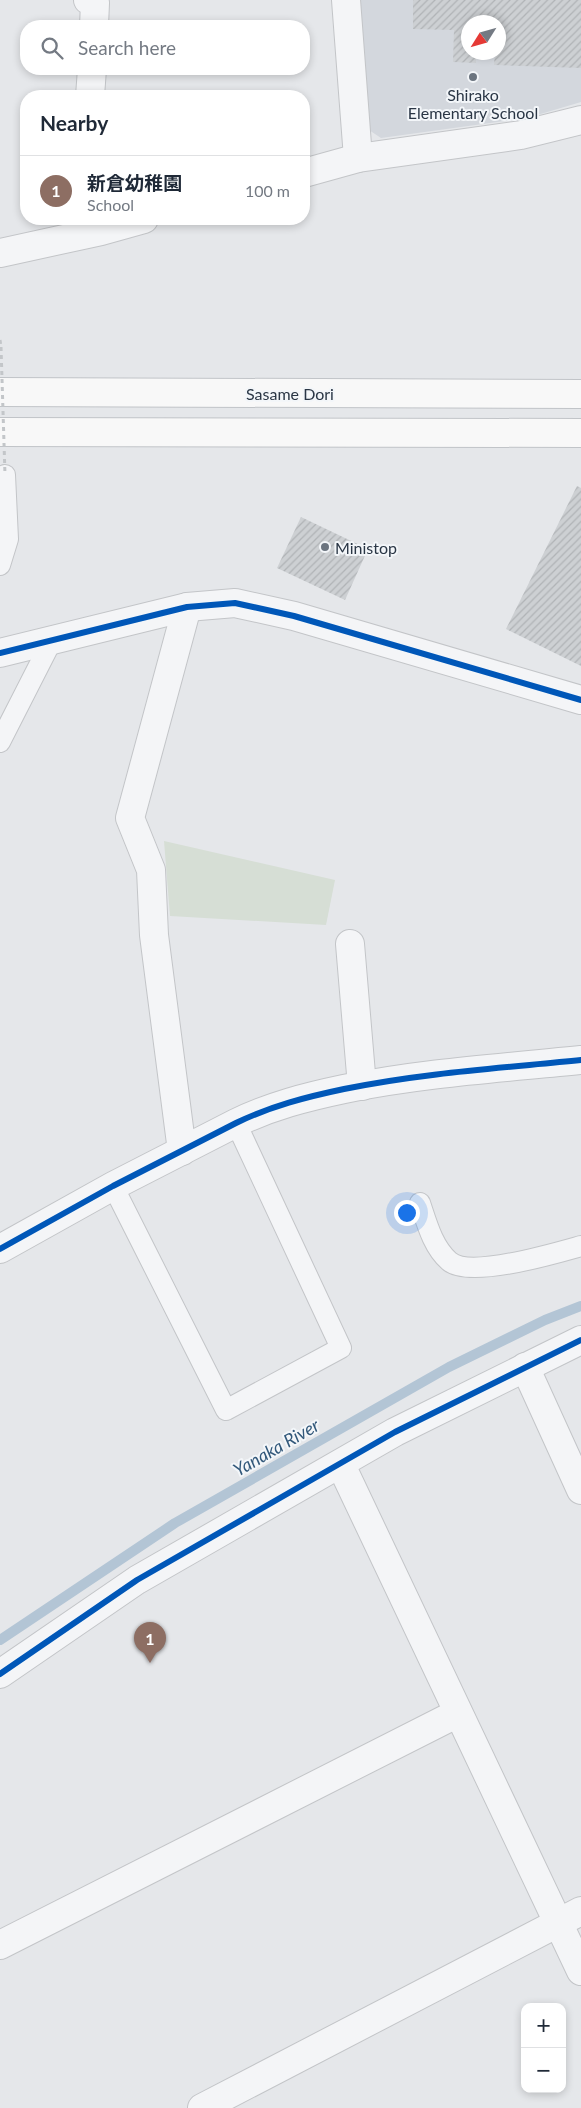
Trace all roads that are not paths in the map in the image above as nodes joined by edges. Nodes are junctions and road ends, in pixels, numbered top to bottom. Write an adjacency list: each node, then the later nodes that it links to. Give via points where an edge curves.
1 (88, 0): 3 (street, via 95,3)
2 (346, 0): 7 (street)
3 (94, 20)
4 (92, 75): 5 (street)
5 (90, 90)
6 (581, 120): 7 (street, via 521,135)
7 (358, 158): 8 (street)
8 (310, 171)
9 (99, 225): 10 (street)
10 (0, 253)
11 (0, 392): 12 (main road, Sasame Dori)
12 (581, 394)
13 (0, 432): 14 (main road)
14 (581, 433)
15 (5, 475): 16 (lane, via 8,539)
16 (0, 565)
17 (187, 607): 18 (street); 20 (street, via 235,603 294,616); 26 (street, via 130,818 152,870 154,935)
18 (52, 640): 19 (street); 21 (lane)
19 (0, 653)
20 (581, 700)
21 (0, 742)
22 (350, 944): 24 (street)
23 (581, 1060): 24 (street, via 402,1077)
24 (362, 1086): 25 (street, via 298,1099)
25 (236, 1123): 26 (street); 27 (lane, via 341,1348 226,1410)
26 (182, 1151): 27 (street)
27 (113, 1186): 30 (street)
28 (420, 1203): 29 (lane, via 436,1246 451,1263 473,1269 540,1258)
29 (581, 1246)
30 (0, 1249)
31 (581, 1340): 32 (street)
32 (525, 1368): 33 (street, via 395,1432); 34 (street)
33 (340, 1465): 35 (street, via 137,1580); 36 (street)
34 (581, 1490)
35 (0, 1674)
36 (458, 1713): 37 (street); 38 (street)
37 (570, 1917): 39 (street); 40 (street)
38 (0, 1945)
39 (581, 1971)
40 (202, 2108)

